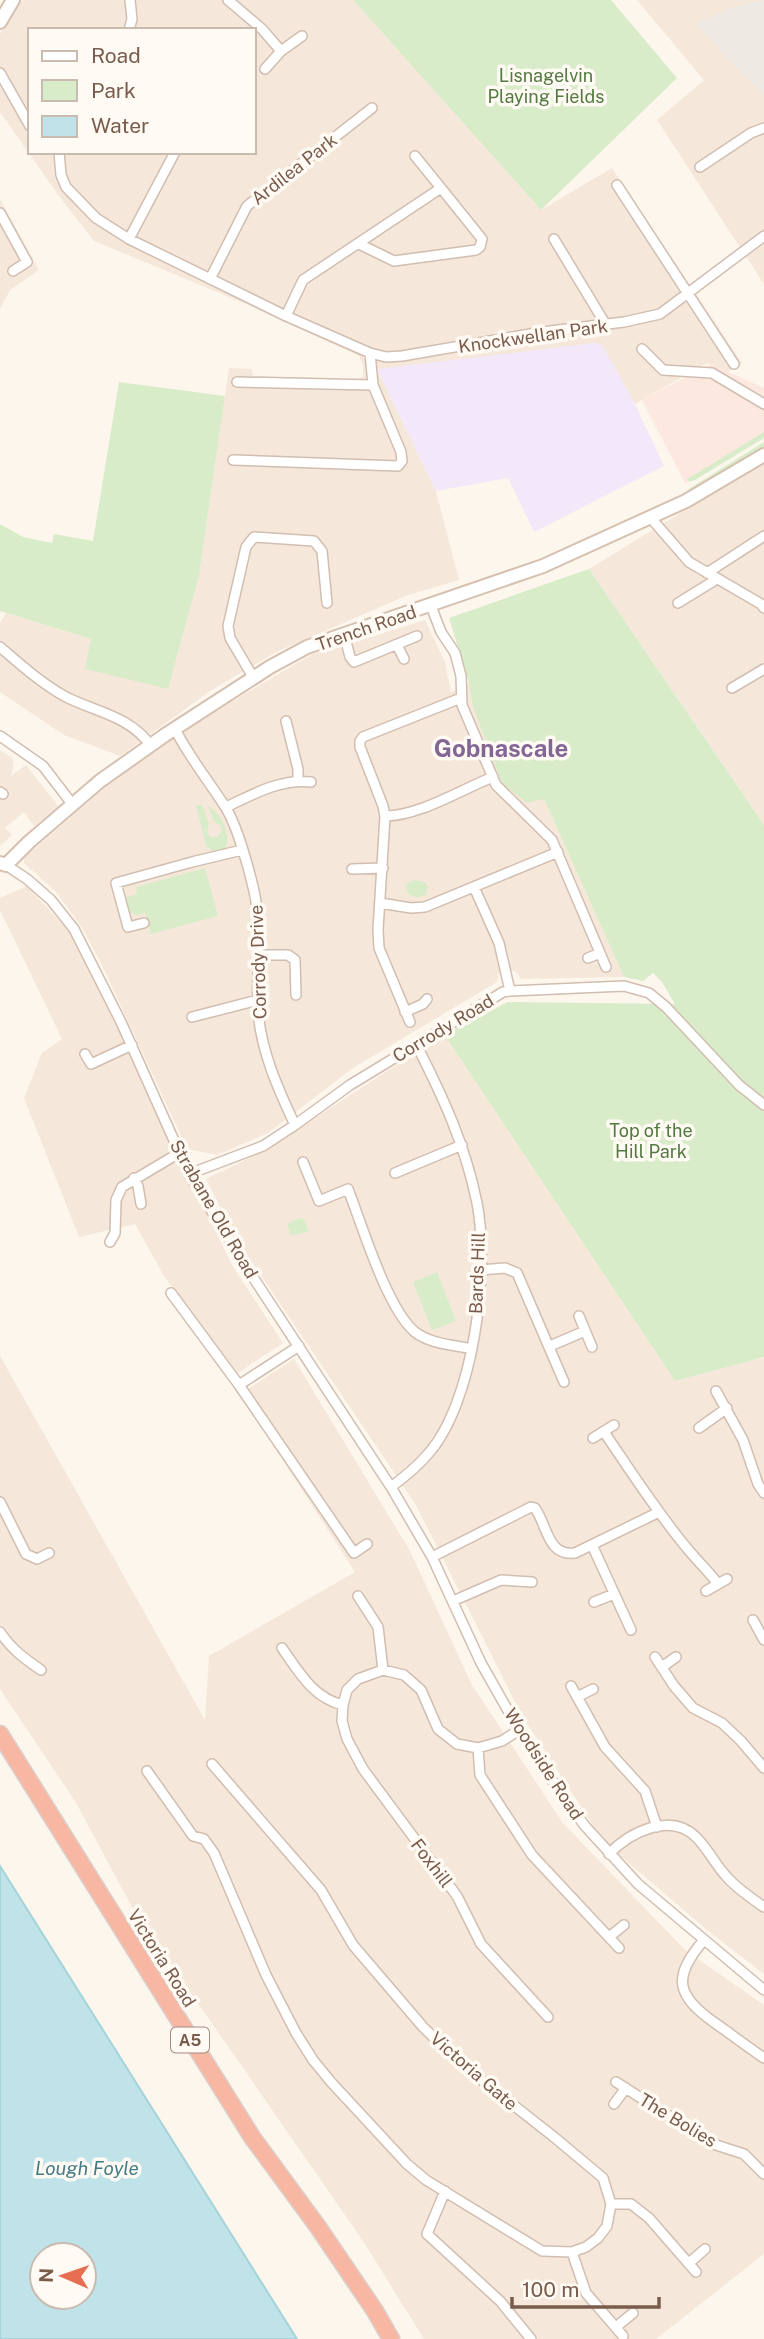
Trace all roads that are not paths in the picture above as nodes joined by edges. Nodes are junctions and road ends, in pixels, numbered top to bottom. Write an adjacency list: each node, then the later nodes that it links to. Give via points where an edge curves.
1 (13, 0): 4 (street)
2 (130, 0): 5 (street)
3 (228, 0): 7 (street)
4 (0, 22)
5 (130, 28)
6 (302, 36): 7 (street)
7 (281, 51): 8 (street)
8 (265, 69)
9 (0, 73): 11 (street)
10 (372, 108): 25 (street, Ardilea Park, via 247,205)
11 (28, 122)
12 (764, 128): 16 (street)
13 (59, 154): 21 (street, Knockwellan Park, via 66,187 96,218)
14 (174, 154): 21 (street)
15 (415, 156): 18 (street)
16 (700, 167)
17 (617, 185): 26 (street)
18 (441, 188): 23 (street); 23 (street, via 482,239 476,250 394,261)
19 (0, 213): 24 (street, via 27,262)
20 (764, 236): 26 (street, Knockwellan Park)
21 (129, 239): 25 (street, Knockwellan Park)
22 (554, 239): 28 (street)
23 (359, 244): 27 (street, via 303,280)
24 (13, 271)
25 (210, 279): 27 (street, Knockwellan Park)
26 (688, 293): 28 (street, Knockwellan Park, via 660,314); 31 (street)
27 (286, 316): 30 (street, Knockwellan Park)
28 (606, 325): 30 (street, Knockwellan Park, via 402,356)
29 (642, 349): 34 (street, via 663,370 712,373)
30 (370, 354): 33 (street)
31 (734, 364)
32 (237, 382): 33 (street)
33 (373, 385): 36 (street, via 401,452 398,466)
34 (764, 404)
35 (764, 455): 37 (street, Trench Road)
36 (233, 460)
37 (650, 517): 39 (street, via 689,562); 43 (street, Trench Road, via 542,566)
38 (764, 536): 39 (street)
39 (708, 573): 40 (street)
40 (717, 579): 42 (street); 44 (street)
41 (327, 603): 51 (street, via 322,551 314,541 254,537 249,541 228,626)
42 (678, 603)
43 (431, 606): 45 (street, Trench Road); 53 (street, via 459,663)
44 (764, 608)
45 (344, 634): 47 (street, via 354,662); 51 (street, Trench Road)
46 (417, 636): 47 (street)
47 (397, 645): 49 (street)
48 (0, 647): 57 (street, via 65,696 122,719)
49 (404, 659)
50 (764, 669): 52 (street)
51 (253, 677): 55 (street, Trench Road)
52 (732, 688)
53 (461, 698): 58 (street); 63 (street, via 360,741)
54 (286, 721): 59 (street)
55 (175, 729): 57 (street, Trench Road); 62 (street, Corrody Drive)
56 (0, 736): 61 (street, via 43,766)
57 (151, 746): 61 (street, Trench Road)
58 (493, 777): 63 (street, via 415,810); 65 (street)
59 (298, 780): 60 (street); 62 (street)
60 (311, 782)
61 (73, 805): 66 (street, Trench Road)
62 (226, 807): 64 (street, Corrody Drive)
63 (384, 816): 67 (street)
64 (242, 850): 71 (street, via 116,883 128,928); 73 (street, Corrody Drive, via 257,908)
65 (558, 852): 69 (street); 72 (street)
66 (3, 864): 84 (street, Strabane Old Road, via 51,900 74,929)
67 (383, 868): 68 (street); 70 (street)
68 (352, 869)
69 (474, 887): 70 (street, via 425,907); 76 (street, via 499,943)
70 (380, 903): 80 (street, via 379,948)
71 (144, 923)
72 (600, 953): 74 (street); 75 (street)
73 (260, 956): 77 (street, via 288,955 295,960); 79 (street, Corrody Drive)
74 (588, 958)
75 (606, 967)
76 (510, 990): 83 (street, Corrody Road); 86 (street, Corrody Road, via 624,986 649,993)
77 (296, 995)
78 (426, 999): 80 (street)
79 (258, 1000): 81 (street); 87 (street, Corrody Drive, via 269,1065)
80 (405, 1012): 82 (street)
81 (192, 1017)
82 (410, 1022)
83 (416, 1044): 87 (street, Corrody Road); 88 (street, Bards Hill)
84 (132, 1045): 85 (street, via 91,1064); 89 (street, Strabane Old Road)
85 (85, 1054)
86 (764, 1105)
87 (295, 1125): 92 (street, Corrody Road, via 263,1146)
88 (462, 1145): 91 (street); 96 (street, Bards Hill, via 477,1205)
89 (179, 1153): 92 (street, Strabane Old Road); 93 (street)
90 (303, 1162): 103 (street, via 319,1201 348,1189 388,1293 415,1332 429,1340)
91 (396, 1173)
92 (190, 1174): 100 (street, Strabane Old Road)
93 (134, 1178): 94 (street); 95 (street, via 122,1187 116,1200 115,1233)
94 (141, 1204)
95 (110, 1242)
96 (480, 1270): 101 (street, via 505,1268 517,1273); 103 (street, Bards Hill)
97 (171, 1293): 105 (street)
98 (579, 1316): 99 (street)
99 (585, 1331): 101 (street); 102 (street)
100 (299, 1346): 105 (street); 112 (street, Strabane Old Road)
101 (550, 1346): 104 (street)
102 (592, 1347)
103 (472, 1349): 112 (street, Bards Hill, via 449,1421 428,1454)
104 (564, 1382)
105 (239, 1385): 116 (street, via 354,1553)
106 (716, 1391): 107 (street)
107 (727, 1408): 109 (street); 113 (street)
108 (614, 1425): 110 (street)
109 (699, 1427)
110 (604, 1432): 111 (street); 115 (street)
111 (593, 1438)
112 (391, 1487): 119 (street, Woodside Road)
113 (764, 1493)
114 (0, 1502): 118 (street, via 26,1554 37,1559)
115 (659, 1512): 117 (street); 121 (street, via 687,1549 722,1582)
116 (367, 1544)
117 (592, 1545): 119 (street, via 576,1553 559,1552 536,1508 531,1507); 122 (street)
118 (49, 1553)
119 (432, 1557): 124 (street, Woodside Road)
120 (532, 1582): 124 (street, via 501,1580)
121 (706, 1591)
122 (614, 1594): 125 (street); 127 (street)
123 (358, 1596): 135 (street, via 378,1627)
124 (453, 1601): 140 (street, Woodside Road)
125 (594, 1602)
126 (752, 1625): 129 (street)
127 (631, 1630)
128 (0, 1632): 134 (street)
129 (764, 1640)
130 (282, 1648): 139 (street, via 306,1683 321,1697)
131 (655, 1657): 133 (street)
132 (676, 1657): 133 (street)
133 (662, 1667): 144 (street, via 693,1707 722,1723)
134 (41, 1670)
135 (383, 1670): 139 (street, via 358,1679 347,1690); 142 (street, via 404,1675 421,1690 439,1730 457,1744)
136 (571, 1686): 138 (street)
137 (593, 1689): 138 (street)
138 (577, 1697): 146 (street, via 605,1747 645,1790)
139 (343, 1705): 154 (street, Foxhill, via 347,1739 363,1769 457,1896 481,1944 544,2014)
140 (519, 1730): 142 (street); 147 (street, Woodside Road)
141 (0, 1734): 169 (highway, Victoria Road / A5, via 252,2137 318,2227)
142 (478, 1748): 150 (street, via 480,1775 532,1855)
143 (212, 1764): 161 (street, Victoria Gate, via 321,1890 353,1945 423,2027 460,2063 603,2178)
144 (764, 1768)
145 (147, 1771): 160 (street, via 193,1836 204,1839 214,1853 266,1975 313,2060 407,2164)
146 (657, 1826): 147 (street, via 629,1838); 148 (street, via 688,1831 727,1877)
147 (609, 1854): 151 (street, Woodside Road)
148 (764, 1907)
149 (624, 1925): 150 (street)
150 (609, 1937): 152 (street)
151 (704, 1940): 153 (street, Woodside Road); 155 (street, via 685,1965 684,1993 697,2011)
152 (620, 1948)
153 (764, 1990)
154 (531, 2020)
155 (764, 2058)
156 (616, 2082): 157 (street, The Bolies)
157 (626, 2088): 158 (street, The Bolies); 159 (street, The Bolies, via 713,2144 744,2154)
158 (614, 2104)
159 (764, 2174)
160 (445, 2191): 163 (street, via 542,2251); 170 (street, via 427,2234 500,2301)
161 (611, 2204): 163 (street, via 607,2226 598,2238); 164 (street, via 631,2204)
162 (705, 2249): 164 (street)
163 (572, 2252): 167 (street, via 586,2293)
164 (689, 2263): 165 (street)
165 (696, 2272)
166 (633, 2313): 167 (street)
167 (616, 2327): 168 (street)
168 (623, 2336)
169 (390, 2339)
170 (531, 2339)

